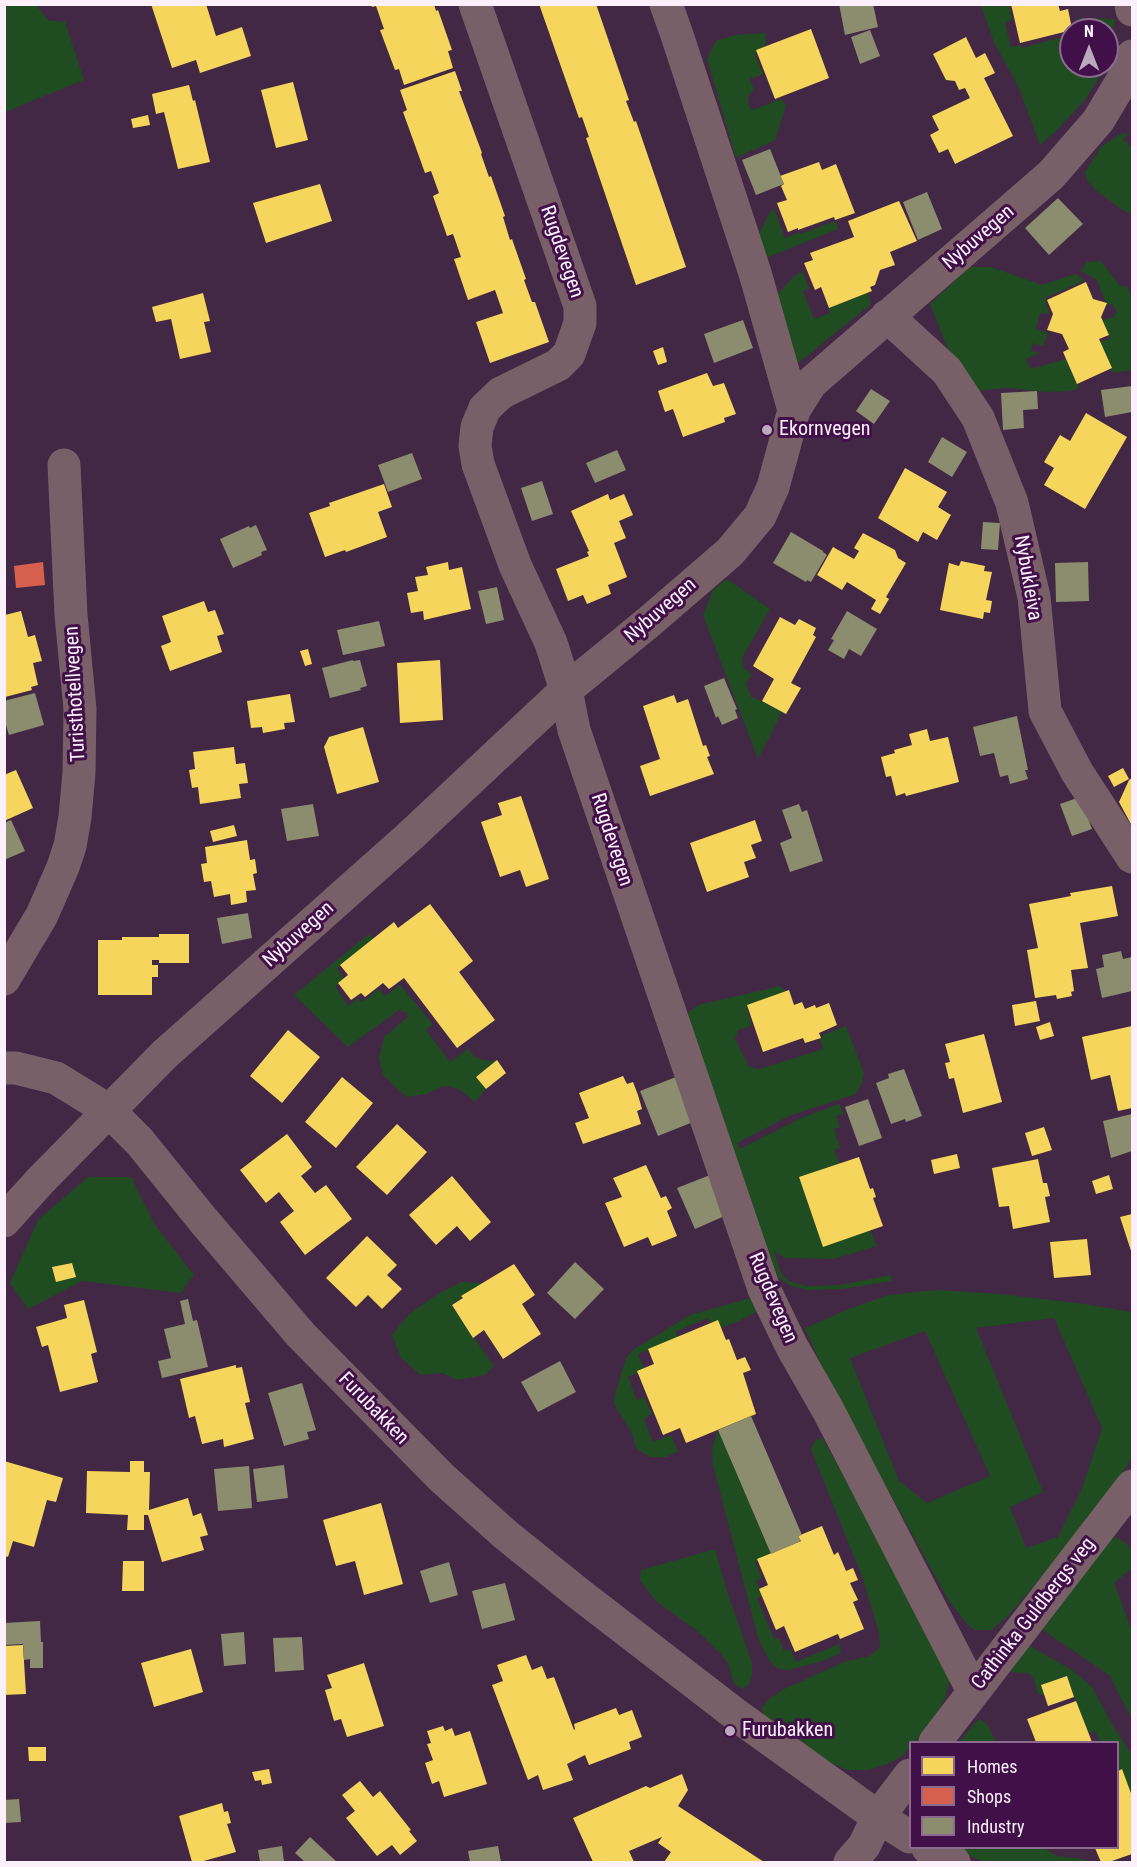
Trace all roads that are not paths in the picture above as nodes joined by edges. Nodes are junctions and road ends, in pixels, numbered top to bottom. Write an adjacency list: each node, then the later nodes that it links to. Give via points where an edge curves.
1 (475, 4): 9 (street, Rugdevegen, via 580,306 580,323 569,354 558,365 493,400 477,427 475,446 515,565 551,643)
2 (666, 4): 7 (street, via 754,273)
3 (1131, 4): 4 (street)
4 (1132, 10)
5 (1132, 56): 6 (street, Nybuvegen, via 1098,121 1051,175)
6 (887, 316): 7 (street, Nybuvegen, via 811,382); 10 (street, Nybukleiva, via 947,371 978,418 1012,503 1034,597 1045,711 1077,772)
7 (794, 410): 9 (street, Nybuvegen, via 773,487 760,516 729,552)
8 (64, 465): 11 (street, Turisthotellvegen, via 80,709 75,817 63,867 42,915)
9 (566, 690): 13 (street, Nybuvegen); 16 (street, Rugdevegen, via 574,730 764,1289)
10 (1132, 857)
11 (4, 979)
12 (4, 1068): 13 (street, Furubakken, via 56,1078)
13 (108, 1110): 14 (street, Nybuvegen); 19 (street, Furubakken, via 140,1142 301,1335 442,1478 578,1593 767,1738)
14 (4, 1221)
15 (1132, 1486): 16 (street, Cathinka Guldbergs veg)
16 (973, 1691): 17 (street, Cathinka Guldbergs veg)
17 (936, 1741)
18 (909, 1776): 19 (street)
19 (878, 1817): 20 (street, Furubakken); 22 (street, via 864,1846)
20 (909, 1836)
21 (930, 1849): 23 (street)
22 (850, 1863)
23 (954, 1863)

